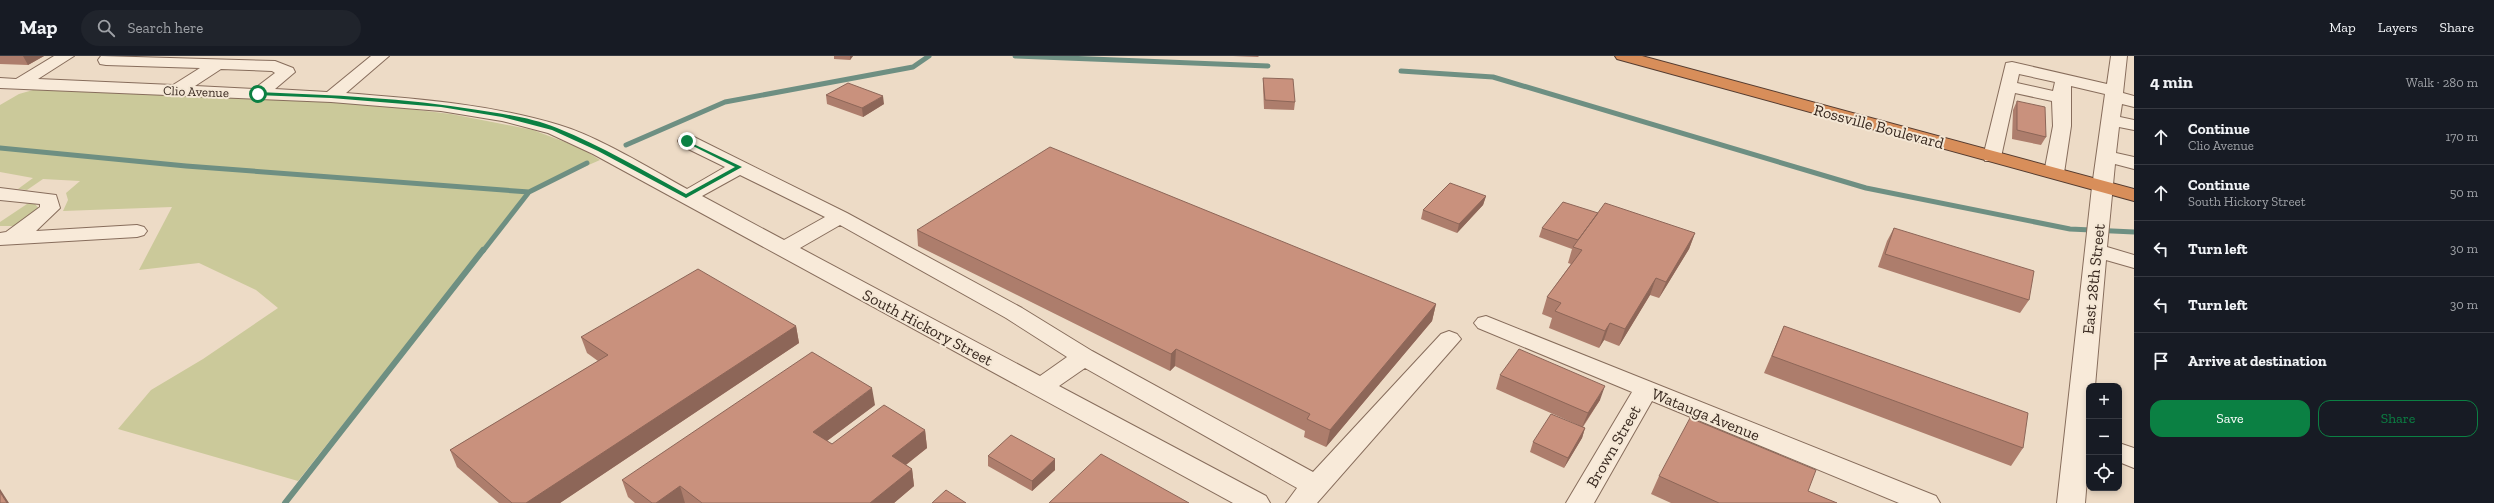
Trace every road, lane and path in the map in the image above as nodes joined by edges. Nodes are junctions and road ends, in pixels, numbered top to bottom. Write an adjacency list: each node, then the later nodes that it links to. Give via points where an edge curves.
1 (66, 56): 10 (street)
2 (112, 56): 7 (street, via 106,60)
3 (381, 56): 16 (street)
4 (1626, 56): 23 (highway, Rossville Boulevard)
5 (2023, 56): 12 (street)
6 (2119, 56): 12 (street, East 28th Street)
7 (218, 64): 13 (street); 14 (street, via 275,66 288,72)
8 (2064, 79): 11 (street, via 2012,67); 12 (street); 17 (street)
9 (0, 83): 10 (street, Clio Avenue)
10 (18, 84): 13 (street, Clio Avenue); 15 (street)
11 (2008, 86): 17 (street); 23 (street)
12 (2120, 87): 18 (street); 19 (street, East 28th Street)
13 (177, 90): 14 (street, Clio Avenue)
14 (258, 94): 16 (street, Clio Avenue)
15 (0, 95)
16 (331, 96): 22 (street, Clio Avenue, via 441,106 502,116 554,129)
17 (2061, 98): 27 (street, via 2062,126)
18 (2134, 102)
19 (2111, 120): 20 (street); 24 (street, East 28th Street)
20 (2134, 125)
21 (687, 141): 26 (street)
22 (600, 150): 31 (street, South Hickory Street)
23 (1992, 156): 27 (highway, Rossville Boulevard)
24 (2106, 156): 25 (street); 28 (street, East 28th Street)
25 (2134, 164)
26 (740, 167): 31 (street); 32 (street)
27 (2054, 173): 28 (highway, Rossville Boulevard)
28 (2102, 186): 30 (highway, Rossville Boulevard); 36 (street, East 28th Street)
29 (0, 194): 34 (street, via 49,199 50,208 35,222)
30 (2134, 195)
31 (686, 196): 35 (street, South Hickory Street)
32 (840, 217): 35 (street); 40 (street, via 1014,313)
33 (137, 231): 34 (street)
34 (3, 241)
35 (783, 249): 41 (street, South Hickory Street)
36 (2096, 250): 37 (street); 43 (street, East 28th Street)
37 (2134, 262)
38 (1486, 323): 42 (street, Watauga Avenue)
39 (1449, 339): 46 (street)
40 (1084, 357): 41 (street); 46 (street)
41 (1040, 388): 47 (street, South Hickory Street)
42 (1646, 390): 48 (street, Brown Street); 49 (street, Watauga Avenue)
43 (2083, 439): 50 (street, East 28th Street)
44 (2122, 453): 45 (street)
45 (2134, 458)
46 (1308, 495)
47 (1256, 503)
48 (1580, 503)
49 (1926, 503)
50 (2071, 503)

